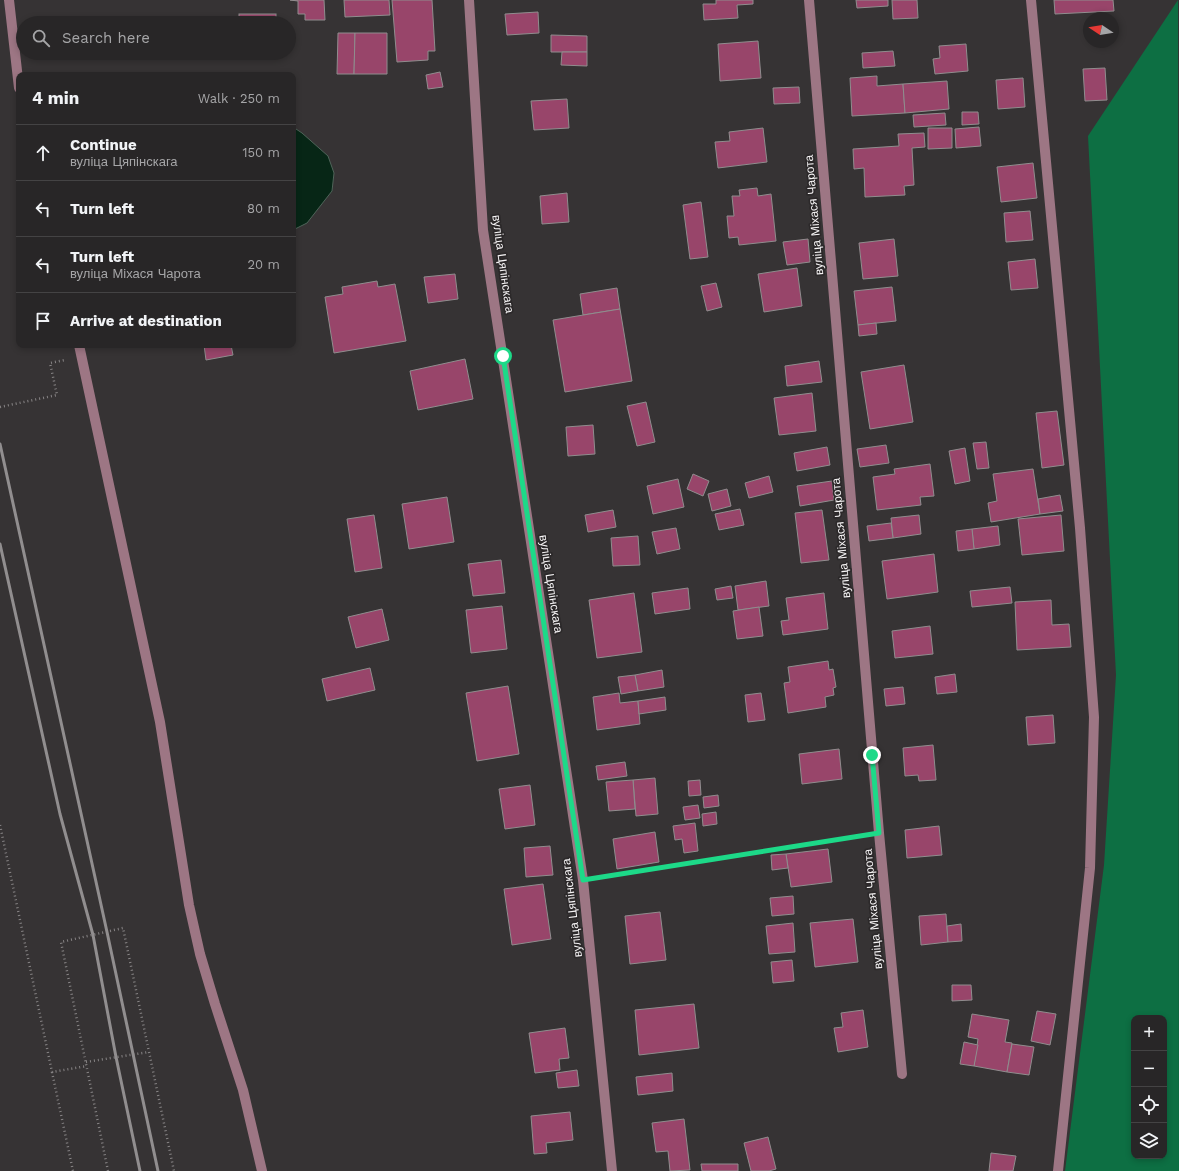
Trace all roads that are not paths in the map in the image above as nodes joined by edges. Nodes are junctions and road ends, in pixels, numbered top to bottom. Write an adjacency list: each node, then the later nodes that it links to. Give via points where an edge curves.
1 (9, 0): 5 (street)
2 (468, 0): 9 (street, вуліца Цяпінскага, via 483,230 583,880)
3 (809, 0): 7 (street, вуліца Міхася Чарота, via 879,833)
4 (1031, 0): 10 (street, via 1080,528 1094,717 1090,868)
5 (17, 72)
6 (80, 348): 8 (street, via 160,722 189,905 200,954 243,1090)
7 (902, 1074)
8 (262, 1171)
9 (612, 1171)
10 (1058, 1171)

